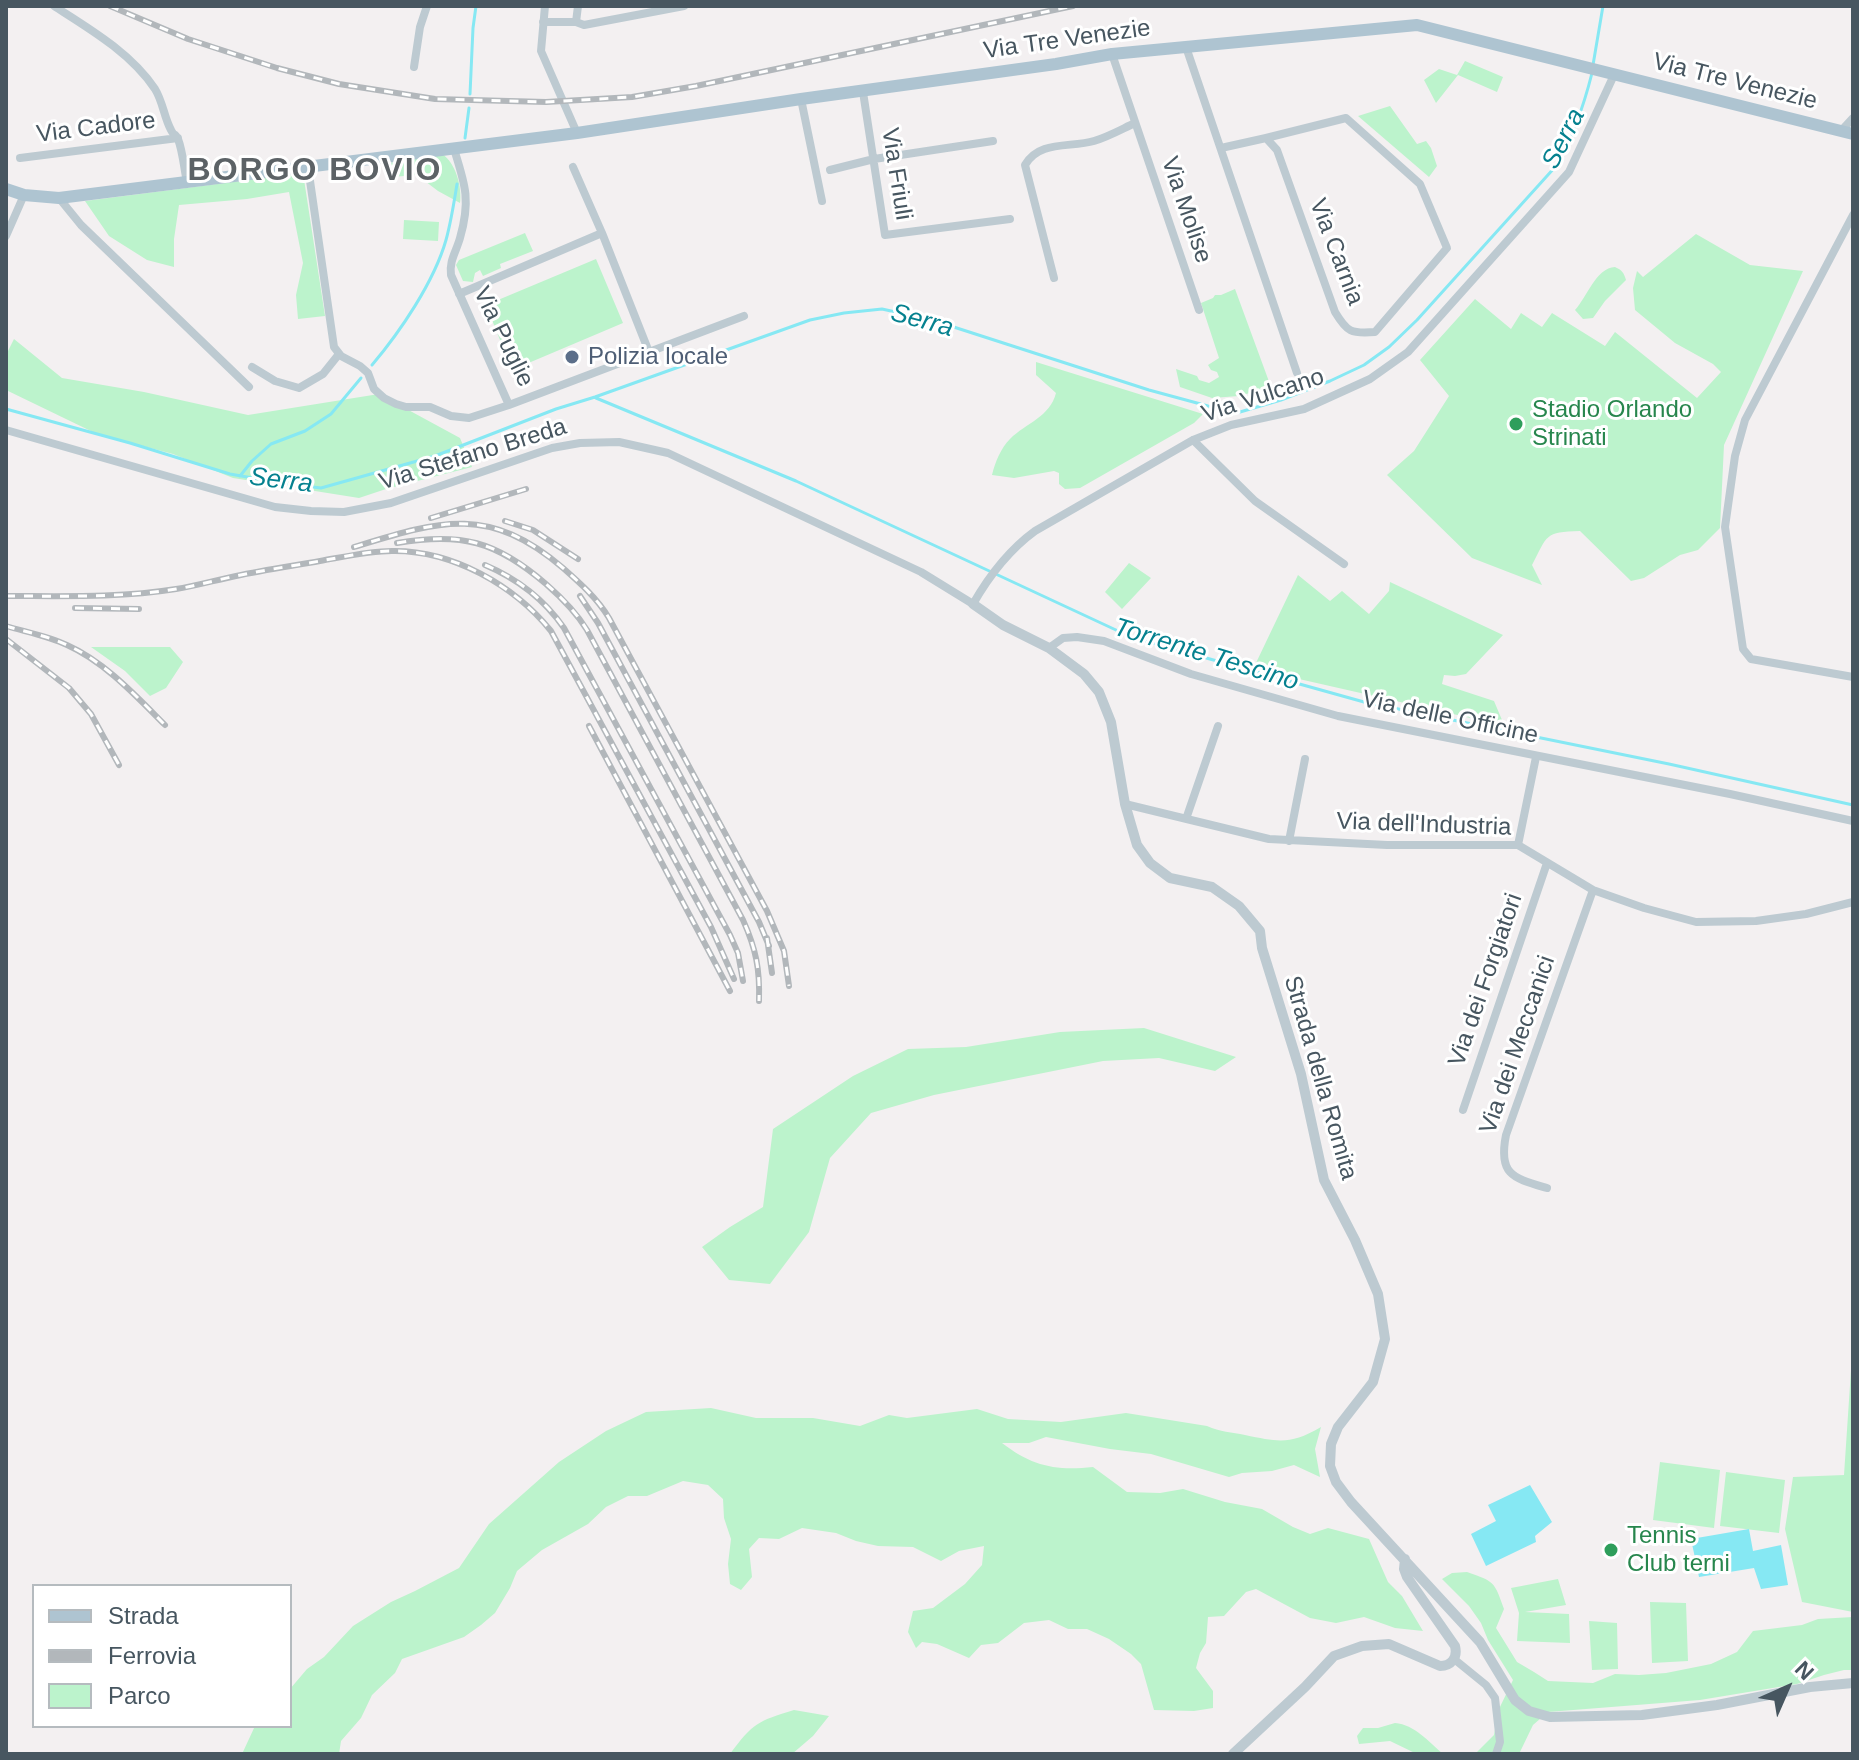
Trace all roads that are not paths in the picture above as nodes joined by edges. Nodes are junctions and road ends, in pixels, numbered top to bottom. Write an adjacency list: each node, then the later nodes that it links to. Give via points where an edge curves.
1 (54, 6): 18 (street, Via Cadore, via 143,73)
2 (427, 6): 10 (street)
3 (545, 6): 6 (street)
4 (578, 6): 7 (street)
5 (684, 6): 7 (street, via 584,25)
6 (543, 22): 7 (street); 16 (street, via 541,51)
7 (576, 22)
8 (1186, 47): 9 (main road, Via Tre Venezie); 11 (main road, Via Tre Venezie, via 1417,25); 21 (street)
9 (1112, 54): 12 (main road, Via Tre Venezie); 15 (street, Via Molise)
10 (414, 67)
11 (1608, 74): 17 (main road, Via Tre Venezie); 48 (street, Via Vulcano, via 1569,172 1408,352 1370,379 1304,409 1231,425)
12 (863, 92): 13 (main road, Via Tre Venezie); 24 (street, Via Friuli)
13 (801, 99): 16 (main road, Via Tre Venezie); 32 (street)
14 (1853, 118): 17 (street)
15 (1135, 123): 37 (street, via 1093,141 1043,148 1030,155 1025,165); 39 (street, Via Molise)
16 (577, 133): 22 (main road, Via Tre Venezie)
17 (1847, 133)
18 (178, 138): 23 (street, Via Cadore); 28 (street, Via Cadore)
19 (1266, 138): 19 (street, Via Carnia, via 1277,150 1335,312 1345,329 1375,332 1447,248 1420,184 1346,118); 21 (street, Via Carnia)
20 (993, 141): 24 (street)
21 (1221, 148): 44 (street)
22 (454, 149): 25 (main road, Via Tre Venezie); 38 (street, Via Puglie, via 466,189 460,239 449,266)
23 (20, 158)
24 (874, 159): 27 (street); 34 (street, Via Friuli, via 885,235)
25 (308, 167): 28 (main road, Via Tre Venezie); 42 (street)
26 (573, 167): 35 (street)
27 (830, 170)
28 (187, 182): 31 (main road, Via Tre Venezie)
29 (6, 189): 30 (main road, Via Tre Venezie)
30 (24, 195): 31 (main road, Via Tre Venezie); 36 (street)
31 (59, 198): 45 (street)
32 (822, 201)
33 (1853, 215): 52 (street, via 1745,420 1725,527 1743,649 1751,659)
34 (1010, 219)
35 (602, 233): 38 (street); 41 (street)
36 (7, 234)
37 (1054, 278)
38 (459, 294): 46 (street, Via Puglie)
39 (1199, 310)
40 (744, 316): 41 (street, Via Puglie)
41 (649, 352): 46 (street, Via Puglie)
42 (339, 354): 43 (street, via 323,374 299,388); 46 (street, via 368,373 384,398 406,407 430,407 469,418)
43 (252, 367)
44 (1297, 373)
45 (249, 387)
46 (509, 405)
47 (6, 430): 50 (street, Via Stefano Breda, via 275,507 344,512 391,503 552,448 619,442 668,453 921,572)
48 (1193, 440): 49 (street, via 1255,501); 50 (street, Via Vulcano, via 1035,531 999,566)
49 (1344, 564)
50 (973, 604): 51 (street, Strada della Romita)
51 (1049, 648): 54 (street, Via delle Officine, via 1063,638 1104,641 1191,674 1338,716); 56 (street, Strada della Romita, via 1099,692 1111,722)
52 (1853, 677)
53 (1218, 726): 57 (street)
54 (1536, 757): 58 (street, Via delle Officine); 60 (street)
55 (1305, 759): 59 (street)
56 (1125, 804): 57 (street, Via dell'Industria); 66 (street, Strada della Romita, via 1137,845 1150,863 1170,878 1212,887 1239,906 1260,931 1301,1074 1324,1180 1378,1294 1385,1339 1373,1382 1338,1427 1330,1466 1351,1502)
57 (1186, 819): 59 (street, Via dell'Industria)
58 (1853, 821)
59 (1289, 841): 60 (street, Via dell'Industria)
60 (1518, 845): 61 (street, Via dell'Industria)
61 (1547, 863): 62 (street, Via dell'Industria); 64 (street, Via dei Forgiatori)
62 (1593, 890): 63 (street, Via dell'Industria, via 1696,922 1756,921); 65 (street, Via dei Meccanici, via 1503,1149 1511,1176)
63 (1853, 902)
64 (1463, 1110)
65 (1547, 1188)
66 (1405, 1559): 67 (street, via 1407,1577 1455,1646); 68 (street, Strada della Romita, via 1480,1642 1515,1700 1550,1717 1642,1715)
67 (1454, 1659): 69 (street, via 1440,1666 1389,1644 1334,1656); 70 (street, via 1495,1698 1500,1742)
68 (1852, 1685)
69 (1233, 1754)
70 (1496, 1754)

